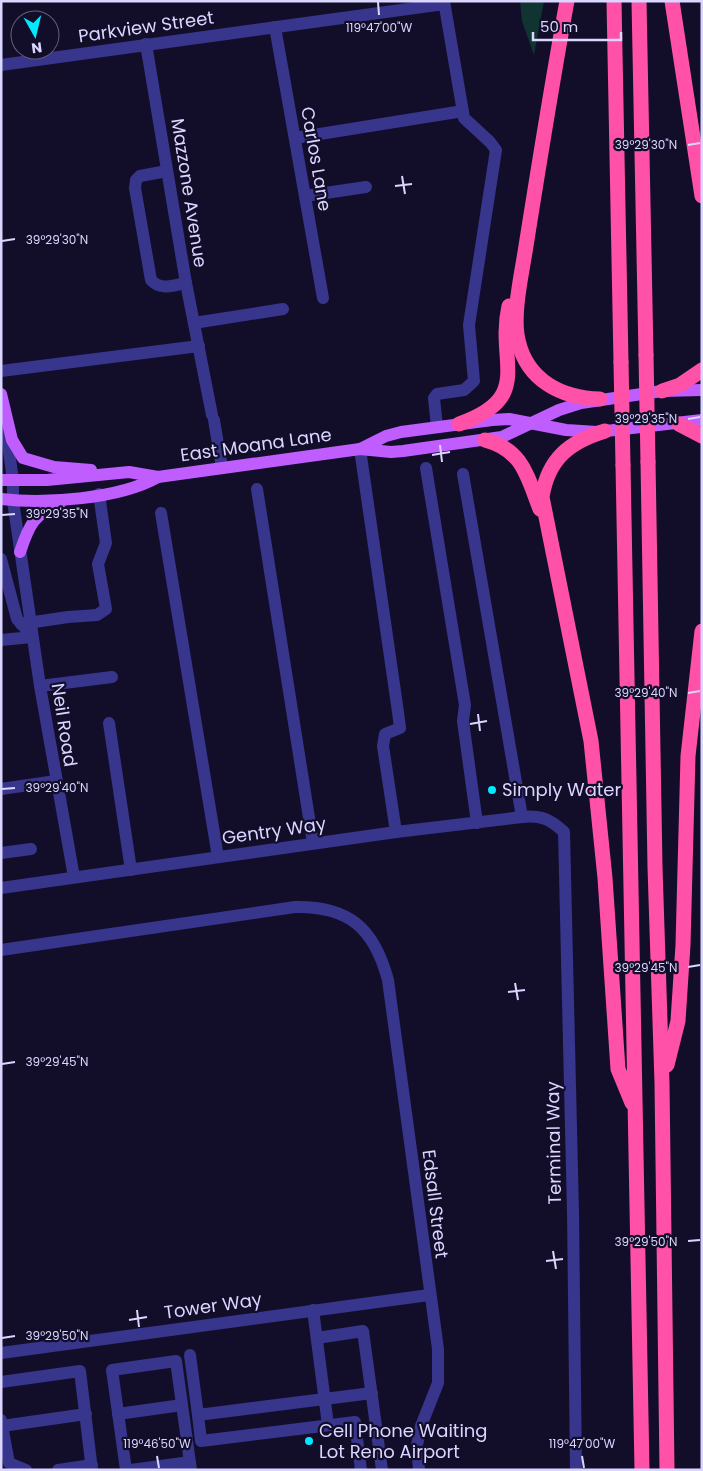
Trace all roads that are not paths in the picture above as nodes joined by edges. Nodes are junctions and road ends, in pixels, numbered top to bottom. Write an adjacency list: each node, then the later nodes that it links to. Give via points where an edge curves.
1 (567, 1): 15 (highway)
2 (614, 1): 73 (highway, bridge)
3 (639, 1): 72 (highway, bridge)
4 (672, 1): 14 (highway)
5 (444, 2): 6 (street, Parkview Street); 9 (street)
6 (275, 27): 7 (street, Parkview Street); 10 (street, Carlos Lane)
7 (146, 44): 8 (street, Parkview Street); 11 (street, Mazzone Avenue)
8 (1, 65)
9 (463, 115): 10 (street); 32 (street, via 496,150 469,325 474,381 464,390 437,394 434,398)
10 (295, 138): 13 (street, Carlos Lane)
11 (167, 171): 16 (street, Mazzone Avenue); 16 (street, via 140,176 135,188 151,280 162,287)
12 (366, 187): 13 (street)
13 (305, 196): 17 (street, Carlos Lane)
14 (702, 196)
15 (524, 264): 26 (highway, via 517,310 517,339 529,367 552,388 571,396); 30 (highway, via 506,317 509,368 504,391 499,401 484,414)
16 (186, 283): 19 (street, Mazzone Avenue)
17 (323, 298)
18 (284, 309): 19 (street)
19 (194, 323): 20 (street, Mazzone Avenue)
20 (199, 346): 22 (street); 37 (street, Mazzone Avenue)
21 (702, 370): 24 (highway, via 680,385)
22 (1, 371)
23 (702, 390): 24 (main road, East Moana Lane)
24 (662, 391): 26 (main road, East Moana Lane)
25 (1, 394): 39 (main road, via 12,440 23,458 54,467)
26 (600, 400): 29 (main road, East Moana Lane, via 570,406)
27 (1, 401): 42 (street)
28 (702, 420): 31 (main road, East Moana Lane)
29 (532, 423): 30 (main road, East Moana Lane, via 509,419); 33 (main road, East Moana Lane, via 566,430); 35 (main road, East Moana Lane, via 502,437)
30 (459, 424): 32 (main road, East Moana Lane)
31 (679, 424): 33 (main road, East Moana Lane); 34 (highway)
32 (438, 427): 36 (main road, East Moana Lane, via 386,436)
33 (605, 431): 48 (highway, via 575,442 549,470 542,497)
34 (702, 436)
35 (485, 440): 36 (main road, East Moana Lane, via 391,452); 48 (highway, via 506,448 520,462)
36 (360, 449): 37 (main road, East Moana Lane); 63 (street, via 400,728 385,734 383,746)
37 (222, 468): 41 (main road, East Moana Lane)
38 (426, 468): 62 (street, via 465,704 463,721)
39 (129, 472): 41 (main road, East Moana Lane); 42 (main road, East Moana Lane, via 47,480)
40 (462, 474): 60 (street)
41 (158, 477): 44 (main road, East Moana Lane, via 143,486)
42 (6, 480): 46 (street)
43 (257, 489): 64 (street)
44 (99, 494): 45 (main road, East Moana Lane); 51 (street, via 106,544 98,564 106,609 103,613)
45 (72, 498): 46 (main road, East Moana Lane); 49 (main road, via 35,518)
46 (7, 500): 49 (street)
47 (161, 513): 67 (street)
48 (546, 526): 73 (highway, via 591,741 605,878 618,1068)
49 (20, 552): 51 (street)
50 (1, 559): 51 (street, via 16,613)
51 (26, 623): 53 (street)
52 (702, 630): 72 (highway, via 688,756 678,1021)
53 (32, 637): 54 (street); 56 (street, Neil Road)
54 (1, 640)
55 (112, 677): 56 (street)
56 (40, 686): 58 (street, Neil Road)
57 (109, 723): 68 (street)
58 (56, 781): 59 (street); 69 (street, Neil Road)
59 (1, 788)
60 (522, 817): 61 (street, Gentry Way); 62 (street, Gentry Way)
61 (551, 820): 97 (street, Terminal Way, via 564,832 566,844)
62 (477, 822): 63 (street, Gentry Way)
63 (396, 832): 64 (street, Gentry Way)
64 (313, 843): 67 (street, Gentry Way)
65 (30, 849): 66 (street)
66 (1, 853)
67 (218, 857): 68 (street, Gentry Way)
68 (131, 870): 69 (street, Gentry Way)
69 (74, 877): 70 (street, Gentry Way)
70 (1, 888)
71 (1, 950): 74 (street, Edsall Street, via 302,907 335,911 354,920 374,943 388,980)
72 (662, 1083): 99 (highway)
73 (635, 1112): 98 (highway)
74 (429, 1295): 75 (street, Tower Way); 96 (street, Edsall Street, via 439,1367 438,1383 416,1445)
75 (313, 1310): 76 (street); 77 (street, Tower Way)
76 (317, 1338): 80 (street, via 363,1331); 81 (street)
77 (1, 1353)
78 (190, 1355): 85 (street)
79 (1, 1382): 83 (street, via 80,1371)
80 (372, 1393): 81 (street); 95 (street)
81 (325, 1399): 85 (street); 87 (street)
82 (182, 1405): 84 (street); 84 (street, via 176,1361 112,1370); 88 (street)
83 (86, 1414): 86 (street); 89 (street)
84 (118, 1414): 92 (street)
85 (198, 1416): 87 (street, via 201,1441)
86 (2, 1423): 90 (street, via 9,1463)
87 (328, 1425): 94 (street, via 355,1422)
88 (190, 1466): 93 (street)
89 (92, 1468): 91 (street)
90 (26, 1470)
91 (58, 1470)
92 (126, 1470)
93 (131, 1470)
94 (361, 1470)
95 (382, 1470)
96 (419, 1470)
97 (576, 1470)
98 (642, 1470)
99 (667, 1470)

